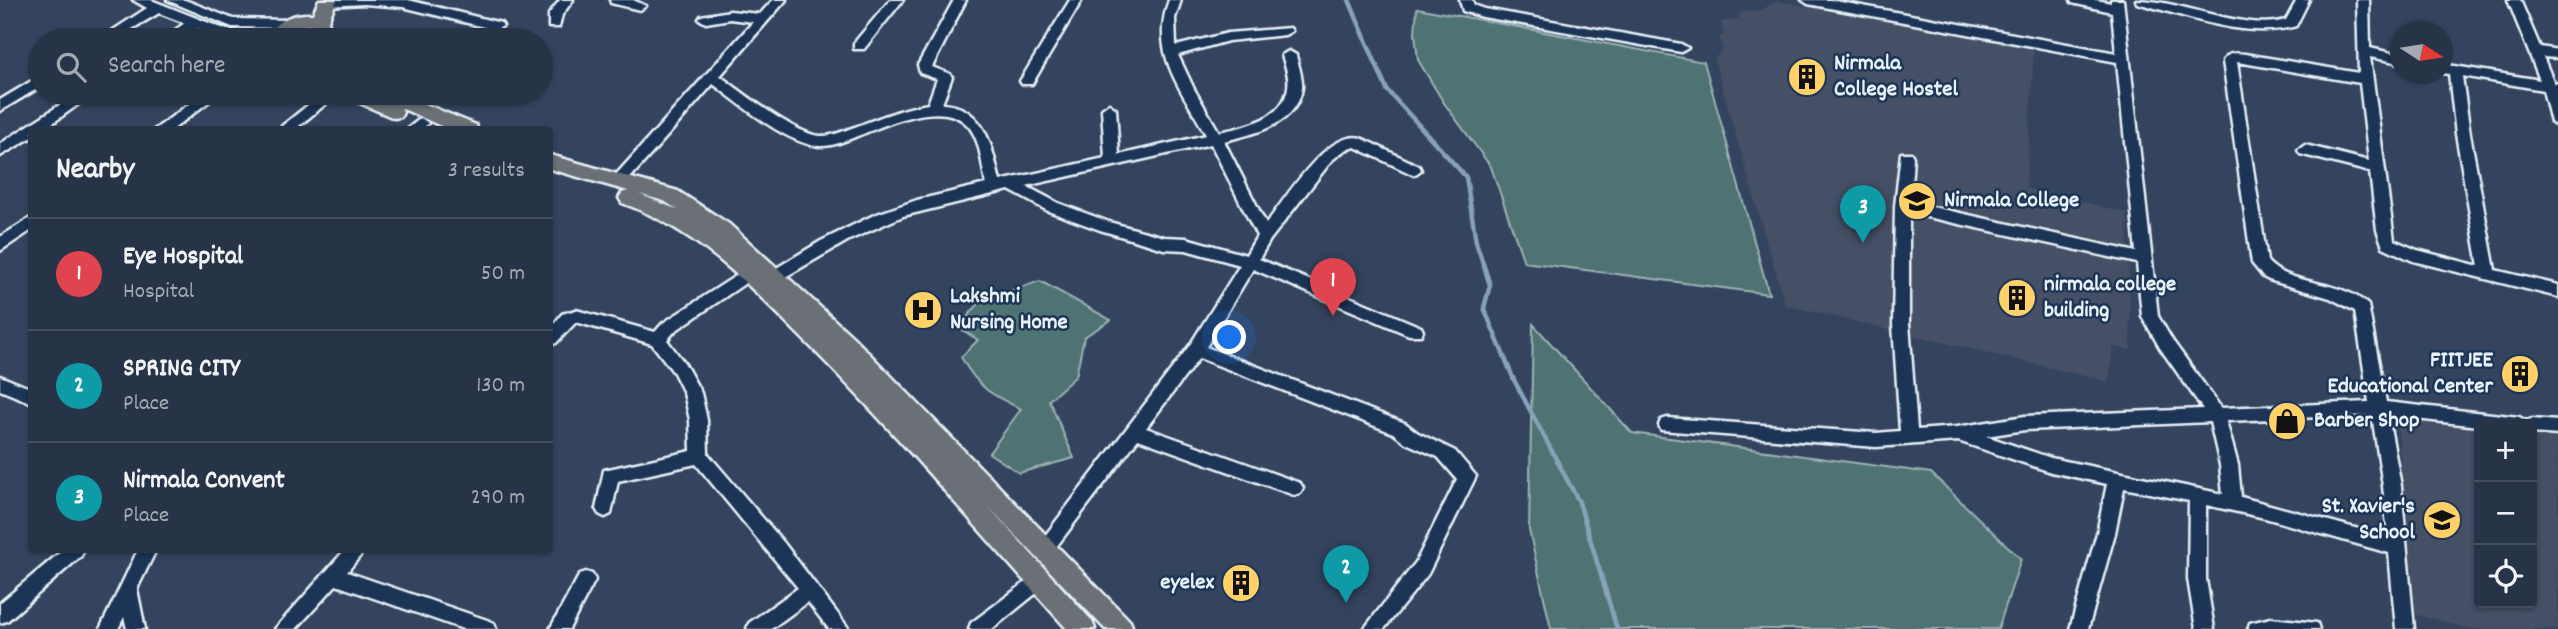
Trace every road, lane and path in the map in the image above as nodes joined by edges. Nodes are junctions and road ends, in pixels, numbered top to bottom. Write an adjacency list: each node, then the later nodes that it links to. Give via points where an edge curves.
1 (139, 0): 22 (street)
2 (173, 0): 25 (street, via 232,23)
3 (567, 0): 27 (street)
4 (616, 0): 21 (street)
5 (780, 0): 24 (street)
6 (897, 0): 36 (street)
7 (960, 0): 58 (street, via 925,65 925,70 945,77)
8 (1076, 0): 48 (street)
9 (1175, 0): 40 (street, via 1167,28)
10 (1466, 0): 37 (street, via 1465,6 1483,13)
11 (1812, 0): 44 (street)
12 (2077, 0): 20 (street)
13 (2142, 0): 14 (street, via 2280,28 2291,23)
14 (2303, 0)
15 (2363, 0): 38 (street)
16 (2514, 0): 39 (street)
17 (307, 1): 25 (main road)
18 (327, 1): 19 (street); 34 (main road)
19 (394, 1): 28 (street)
20 (2118, 4): 44 (street)
21 (640, 6)
22 (157, 8): 26 (street); 29 (street)
23 (706, 19): 24 (street, via 730,15)
24 (762, 19): 46 (street)
25 (292, 22): 32 (main road); 33 (main road, via 308,19)
26 (195, 23): 30 (street); 31 (street)
27 (554, 24)
28 (496, 26)
29 (124, 28)
30 (187, 28)
31 (211, 28)
32 (284, 28)
33 (314, 28)
34 (320, 28)
35 (1285, 31): 40 (street, via 1228,37)
36 (859, 46)
37 (1681, 48)
38 (2363, 51): 43 (street); 47 (street)
39 (2535, 51): 41 (street); 50 (street)
40 (1171, 52): 67 (street)
41 (2558, 54)
42 (1289, 55): 67 (street, via 1295,86 1283,109 1267,124)
43 (2390, 57)
44 (2125, 60): 82 (street)
45 (2453, 70): 50 (street)
46 (712, 76): 58 (street, via 815,141 836,139); 76 (street)
47 (2366, 79): 73 (street); 94 (street, via 2245,58 2231,61 2260,263 2274,276 2360,304)
48 (1027, 81)
49 (2452, 84): 84 (street)
50 (2553, 87): 60 (street)
51 (28, 88): 57 (street)
52 (69, 105): 61 (street)
53 (196, 105): 62 (street)
54 (316, 105): 63 (street)
55 (377, 105): 64 (main road)
56 (410, 105): 65 (main road)
57 (0, 106)
58 (934, 108): 77 (street, via 956,111 974,122)
59 (1110, 109): 72 (street)
60 (2558, 122)
61 (38, 126)
62 (167, 126)
63 (289, 126)
64 (422, 126)
65 (460, 126)
66 (28, 133): 69 (street)
67 (1215, 138): 72 (street); 80 (street)
68 (2305, 150): 73 (street)
69 (0, 151)
70 (1906, 157): 78 (street)
71 (553, 163): 76 (main road)
72 (1112, 163): 77 (street)
73 (2378, 169): 84 (street, via 2388,243 2413,255)
74 (1414, 170): 80 (street, via 1356,142 1340,146 1315,169)
75 (553, 176): 85 (main road, via 674,214)
76 (620, 181): 86 (main road, via 671,196 702,214)
77 (1002, 186): 83 (street, via 1105,226); 86 (street, via 881,217 840,235)
78 (1902, 206): 82 (street); 102 (street, via 1901,324)
79 (28, 225): 81 (street)
80 (1265, 236): 83 (street)
81 (0, 245)
82 (2143, 259): 95 (street, via 2150,316)
83 (1251, 262): 88 (street); 91 (street)
84 (2488, 272): 87 (street)
85 (748, 274): 90 (street); 116 (main road, via 861,382)
86 (775, 276): 110 (main road)
87 (2558, 291)
88 (1415, 331)
89 (553, 336): 90 (street, via 568,318 576,316)
90 (658, 339): 103 (street, via 693,387)
91 (1196, 350): 100 (street); 130 (street, via 1399,428 1410,439 1448,456 1458,473 1467,477 1422,568)
92 (0, 383): 93 (street)
93 (28, 394)
94 (2377, 408): 95 (street); 96 (street); 109 (street)
95 (2216, 414): 101 (street, via 2025,424); 107 (street)
96 (2475, 419)
97 (1667, 425): 102 (street, via 1876,440)
98 (2537, 426): 99 (street)
99 (2558, 428)
100 (1134, 430): 105 (street); 110 (street)
101 (1958, 434): 102 (street); 104 (street, via 2051,465)
102 (1909, 436)
103 (700, 456): 108 (street, via 610,475); 118 (street)
104 (2117, 479): 106 (street); 131 (street)
105 (1294, 488)
106 (2198, 495): 107 (street); 132 (street, via 2194,563)
107 (2234, 502): 109 (street)
108 (605, 509)
109 (2398, 548): 135 (street)
110 (1044, 550): 129 (main road)
111 (72, 553): 119 (street)
112 (145, 553): 117 (street)
113 (353, 553): 114 (street)
114 (334, 576): 122 (street); 123 (street)
115 (586, 580): 124 (street)
116 (1038, 581): 127 (street); 128 (main road)
117 (128, 588): 120 (street); 121 (street)
118 (810, 590): 125 (street); 126 (street)
119 (0, 615)
120 (109, 629)
121 (136, 629)
122 (284, 629)
123 (487, 629)
124 (559, 629)
125 (757, 629)
126 (839, 629)
127 (978, 629)
128 (1083, 629)
129 (1121, 629)
130 (1373, 629)
131 (2079, 629)
132 (2205, 629)
133 (2257, 629): 134 (street)
134 (2310, 629)
135 (2405, 629)

